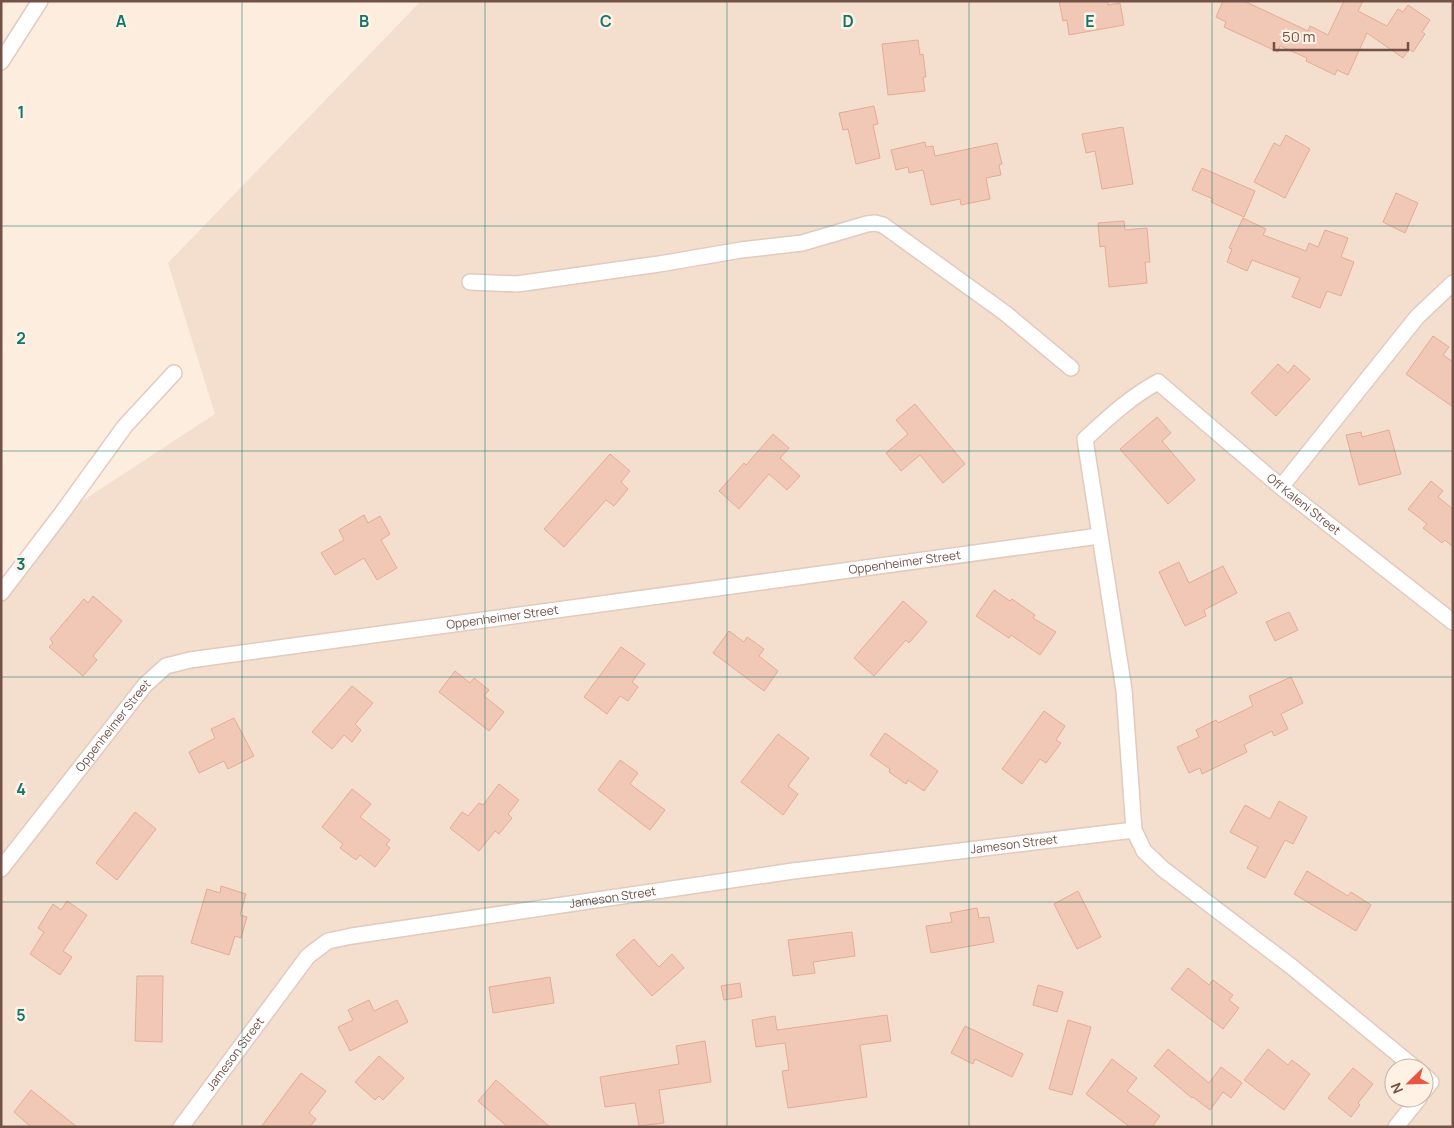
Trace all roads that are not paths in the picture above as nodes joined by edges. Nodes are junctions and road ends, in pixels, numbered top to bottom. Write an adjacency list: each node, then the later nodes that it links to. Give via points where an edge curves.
1 (40, 1): 2 (street)
2 (1, 62)
3 (470, 282): 5 (street, via 517,284 802,243 876,223 1005,313)
4 (1453, 283): 7 (street, via 1417,317)
5 (1071, 368)
6 (174, 373): 9 (street, via 125,426)
7 (1281, 487): 8 (street, Off Kaleni Street, via 1158,382 1128,400 1085,438); 10 (street, Off Kaleni Street)
8 (1099, 536): 11 (street, via 1124,690); 12 (street, Oppenheimer Street, via 190,660 166,666 145,685)
9 (1, 593)
10 (1453, 622)
11 (1134, 830): 13 (street, via 1144,851 1163,869 1292,967); 15 (street, Jameson Street, via 793,870 328,941 308,956)
12 (1, 869)
13 (1403, 1058)
14 (1411, 1108): 16 (street)
15 (181, 1127)
16 (1396, 1127)

